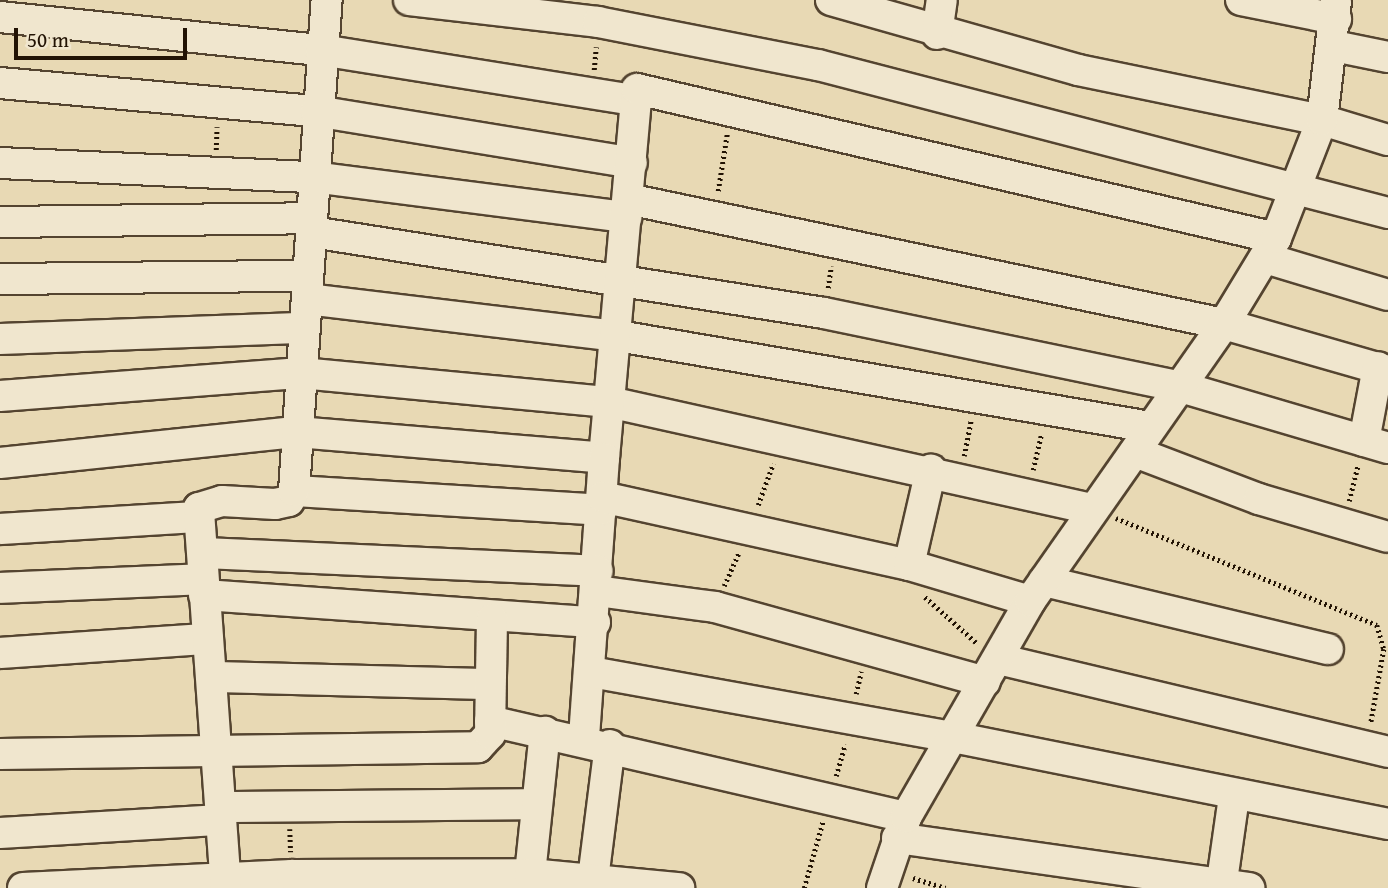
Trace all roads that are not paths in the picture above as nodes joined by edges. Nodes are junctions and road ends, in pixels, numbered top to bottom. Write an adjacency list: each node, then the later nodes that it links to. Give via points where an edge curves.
1 (327, 0): 9 (street)
2 (408, 0): 19 (street, via 598,22 818,65)
3 (831, 0): 8 (street)
4 (942, 0): 8 (street)
5 (1241, 0): 7 (street)
6 (0, 17): 9 (street)
7 (1335, 22): 10 (street); 14 (street)
8 (937, 34): 14 (street)
9 (321, 50): 12 (street); 13 (street)
10 (1388, 57)
11 (0, 83): 13 (street)
12 (634, 100): 17 (street); 24 (street, via 642,88)
13 (316, 111): 17 (street); 18 (street)
14 (1322, 120): 15 (street); 19 (street)
15 (1388, 140)
16 (0, 163): 18 (street, via 214,168)
17 (632, 163): 20 (street)
18 (313, 177): 20 (street); 23 (street)
19 (1297, 185): 21 (street); 24 (street)
20 (627, 208): 26 (street); 29 (street, via 714,217 834,246)
21 (1388, 212)
22 (0, 222): 23 (street)
23 (312, 225): 26 (street); 28 (street)
24 (1270, 248): 27 (street); 29 (street)
25 (0, 279): 28 (street)
26 (623, 279): 30 (street); 34 (street, via 824,313)
27 (1388, 295)
28 (307, 301): 30 (street); 31 (street); 33 (street)
29 (1224, 324): 32 (street); 34 (street)
30 (618, 336): 36 (street); 38 (street, via 1048,407)
31 (0, 339)
32 (1383, 369): 39 (street)
33 (301, 373): 35 (street); 36 (street); 37 (street)
34 (1181, 387): 38 (street); 39 (street)
35 (0, 396)
36 (609, 402): 40 (street); 42 (street)
37 (297, 432): 40 (street); 41 (street); 43 (street)
38 (1142, 439): 45 (street); 48 (street, via 1343,524)
39 (1376, 444)
40 (604, 458): 44 (street)
41 (0, 463)
42 (946, 473): 45 (street); 49 (street)
43 (294, 491): 44 (street); 46 (street, via 289,501 275,504 212,501 199,508)
44 (602, 504): 49 (street); 51 (street)
45 (1093, 509): 53 (street)
46 (198, 517): 47 (street); 50 (street)
47 (0, 528)
48 (1388, 537)
49 (909, 565): 53 (street)
50 (203, 575): 51 (street); 52 (street); 54 (street); 56 (street)
51 (598, 581): 55 (street); 59 (street, via 866,647)
52 (0, 588)
53 (1037, 591): 57 (street); 59 (street)
54 (492, 619): 55 (street); 62 (street)
55 (595, 622): 60 (street)
56 (208, 639): 58 (street); 61 (street)
57 (1328, 649)
58 (0, 653)
59 (991, 671): 65 (street); 67 (street)
60 (591, 672): 65 (street); 66 (street)
61 (212, 677): 62 (street); 68 (street)
62 (488, 684): 63 (street)
63 (490, 721): 64 (street); 68 (street, via 486,741 455,751)
64 (545, 732): 66 (street); 71 (street)
65 (953, 737): 70 (street); 74 (street)
66 (597, 743): 74 (street, via 830,797); 77 (street)
67 (1377, 749)
68 (219, 750): 69 (street); 72 (street)
69 (0, 754)
70 (1234, 797): 73 (street); 80 (street)
71 (537, 804): 72 (street, via 289,805); 76 (street)
72 (221, 813): 75 (street); 79 (street)
73 (1388, 824)
74 (902, 827): 78 (street); 80 (street)
75 (0, 833)
76 (530, 874): 77 (street); 79 (street, via 292,875)
77 (593, 879): 82 (street)
78 (884, 879)
79 (225, 883): 81 (street)
80 (1231, 887)
81 (23, 888)
82 (680, 888)

